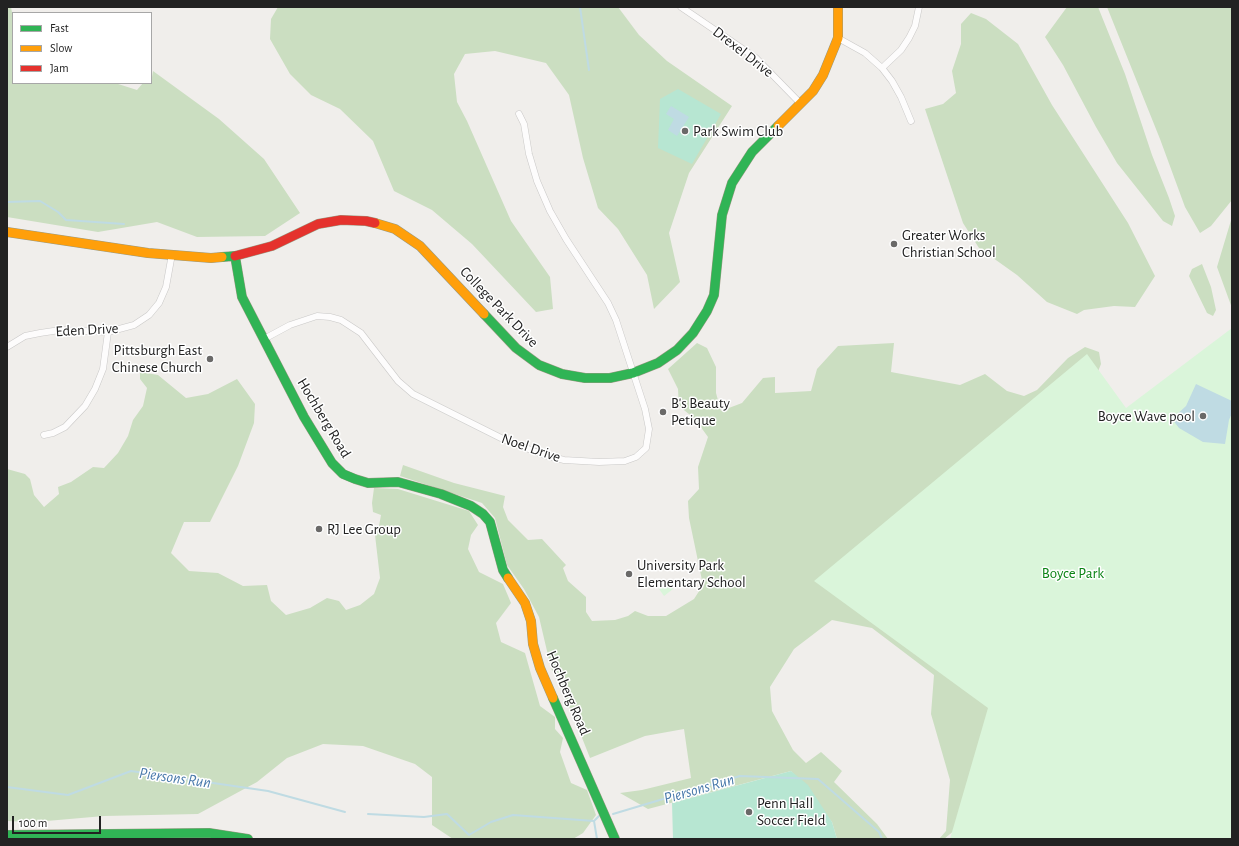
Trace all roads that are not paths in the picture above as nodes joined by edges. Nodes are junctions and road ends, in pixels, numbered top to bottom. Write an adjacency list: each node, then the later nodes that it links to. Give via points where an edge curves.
1 (682, 7): 6 (street, Drexel Drive, via 756,58)
2 (838, 7): 4 (street, College Park Drive)
3 (919, 7): 5 (street, via 915,26 909,38 901,50)
4 (838, 38): 5 (street, via 865,53); 6 (street, College Park Drive, via 823,75 813,91)
5 (882, 68): 8 (street, via 898,91)
6 (800, 103): 15 (street, College Park Drive, via 752,152 732,183 722,215 714,295 701,322 677,350 658,363)
7 (518, 114): 15 (street, Noel Drive, via 524,124 529,154 545,199 566,239 608,303)
8 (911, 121)
9 (7, 232): 10 (street, via 89,245)
10 (172, 254): 11 (street, via 210,258); 12 (street, Eden Drive, via 166,287 159,303 149,315 134,325)
11 (235, 256): 13 (street, Hochberg Road, via 242,297); 15 (street, College Park Drive, via 272,246 318,224 341,220 366,221 395,229 420,246 516,348 539,365 562,374 585,378 610,378)
12 (108, 332): 14 (street, Eden Drive, via 60,330 25,336); 16 (street, via 103,369 85,406 65,427)
13 (264, 339): 15 (street, Noel Drive, via 290,325 317,316 341,320 361,333 398,381 413,394 505,440 564,460 625,461 636,457 646,448 649,429); 19 (street, Hochberg Road, via 307,424 332,463 343,474 368,483 398,482 441,494 471,506 490,522 503,570 527,609 540,668)
14 (7, 347)
15 (633, 373)
16 (44, 435)
17 (7, 834): 18 (street, via 209,833)
18 (248, 839)
19 (615, 839)

